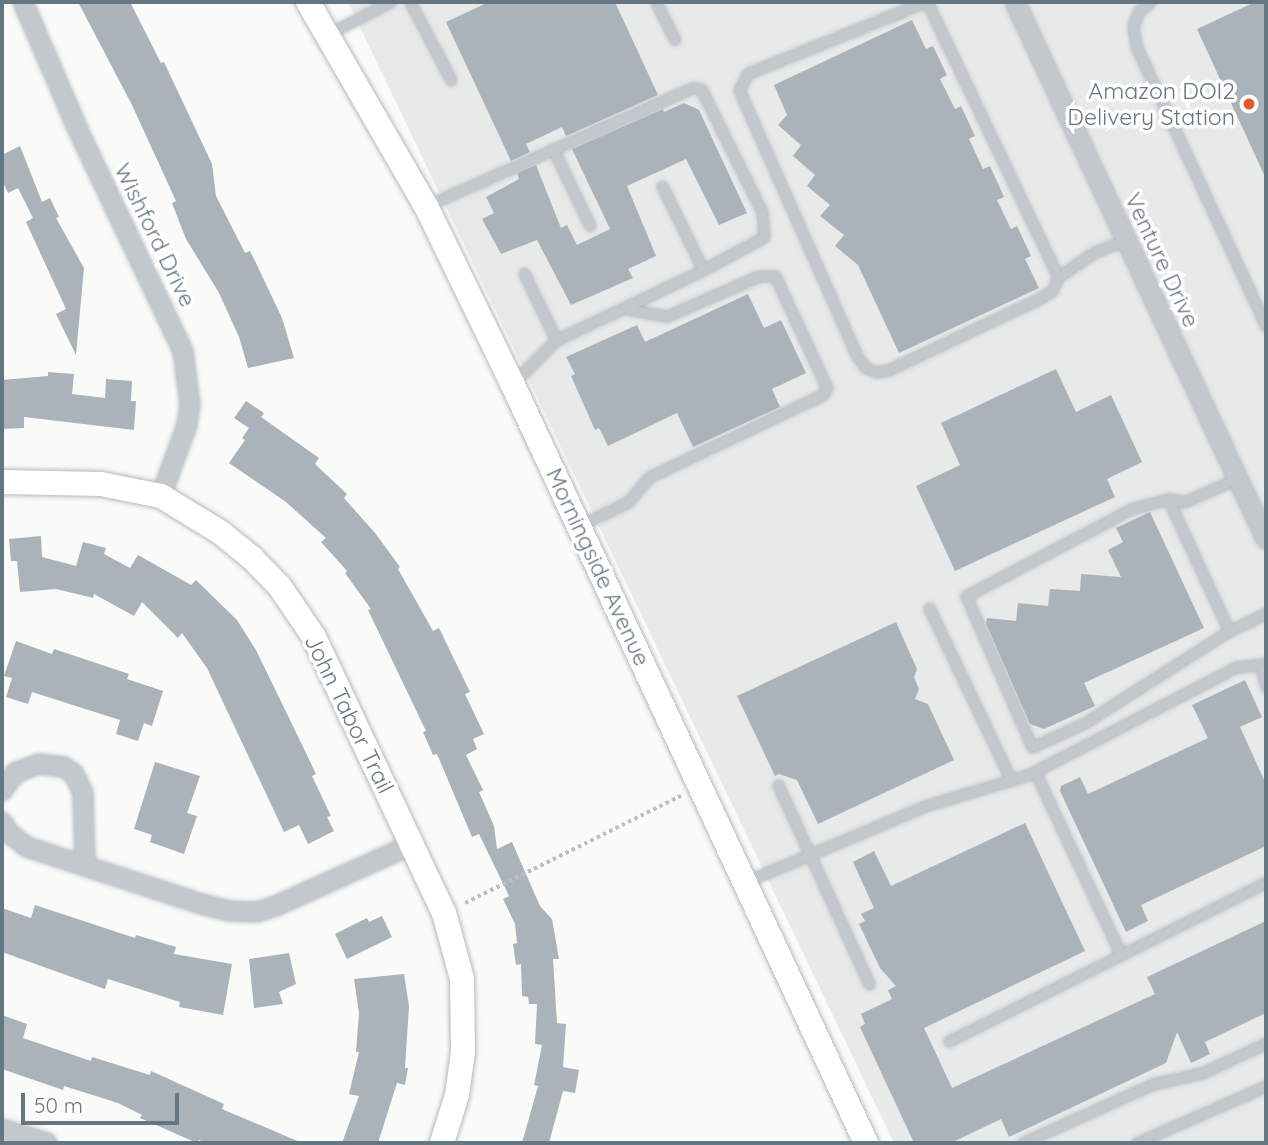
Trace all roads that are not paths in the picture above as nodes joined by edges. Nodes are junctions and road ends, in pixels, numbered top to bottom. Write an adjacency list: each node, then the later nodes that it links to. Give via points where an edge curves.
1 (23, 2): 26 (street, Wishford Drive, via 183,352 190,405 187,425)
2 (308, 2): 9 (main road, Morningside Avenue)
3 (387, 2): 9 (lane)
4 (410, 2): 11 (lane)
5 (656, 2): 10 (lane)
6 (926, 2): 19 (lane); 19 (lane, via 748,73 739,90 856,356 876,372 888,370 1038,299 1052,290)
7 (1015, 2): 16 (street, Venture Drive)
8 (1150, 2): 21 (lane, via 1139,11 1133,26 1136,46)
9 (328, 34): 14 (main road, Morningside Avenue)
10 (675, 40)
11 (451, 80)
12 (553, 149): 14 (lane); 15 (lane); 17 (lane, via 692,88 701,89 762,212 764,237)
13 (662, 186): 17 (lane)
14 (426, 206): 23 (main road, Morningside Avenue)
15 (590, 226)
16 (1125, 240): 19 (lane, via 1093,253); 24 (street, Venture Drive)
17 (703, 270): 20 (lane)
18 (524, 273): 22 (lane)
19 (1058, 277)
20 (625, 309): 22 (lane); 28 (lane, via 667,316 759,276 775,276 827,388 822,395 649,477 628,502)
21 (1266, 326)
22 (556, 340): 23 (lane)
23 (512, 383): 28 (main road, Morningside Avenue)
24 (1238, 478): 27 (lane, via 1184,502); 29 (street, Venture Drive)
25 (2, 482): 26 (main road, John Tabor Trail, via 102,484)
26 (161, 496): 40 (main road, John Tabor Trail, via 220,531 280,587 314,637)
27 (1168, 499): 32 (lane); 32 (lane, via 1131,509 965,596 1032,747 1083,724)
28 (579, 526): 43 (main road, Morningside Avenue)
29 (1266, 539)
30 (929, 608): 36 (lane)
31 (1266, 613): 32 (lane)
32 (1229, 631)
33 (1263, 664): 34 (lane); 35 (lane, via 1236,667)
34 (1266, 687)
35 (1035, 772): 36 (lane); 45 (lane)
36 (1011, 780): 41 (lane, via 925,806)
37 (778, 785): 41 (lane)
38 (2, 791): 42 (street, via 15,773 39,764 64,767 74,774 85,806)
39 (2, 822): 42 (street, via 27,847)
40 (413, 844): 42 (street, via 257,912 201,905); 52 (main road, John Tabor Trail, via 444,913 462,979 463,1052 457,1095)
41 (811, 854): 43 (lane); 46 (lane)
42 (85, 866)
43 (744, 882): 53 (main road, Morningside Avenue)
44 (1266, 882): 45 (lane)
45 (1121, 955): 47 (lane)
46 (869, 984)
47 (949, 1041)
48 (1266, 1043): 54 (lane, via 1202,1073 1153,1084)
49 (1266, 1086): 55 (lane)
50 (2, 1129): 51 (street)
51 (47, 1143)
52 (442, 1143)
53 (866, 1143)
54 (1022, 1143)
55 (1136, 1143)

